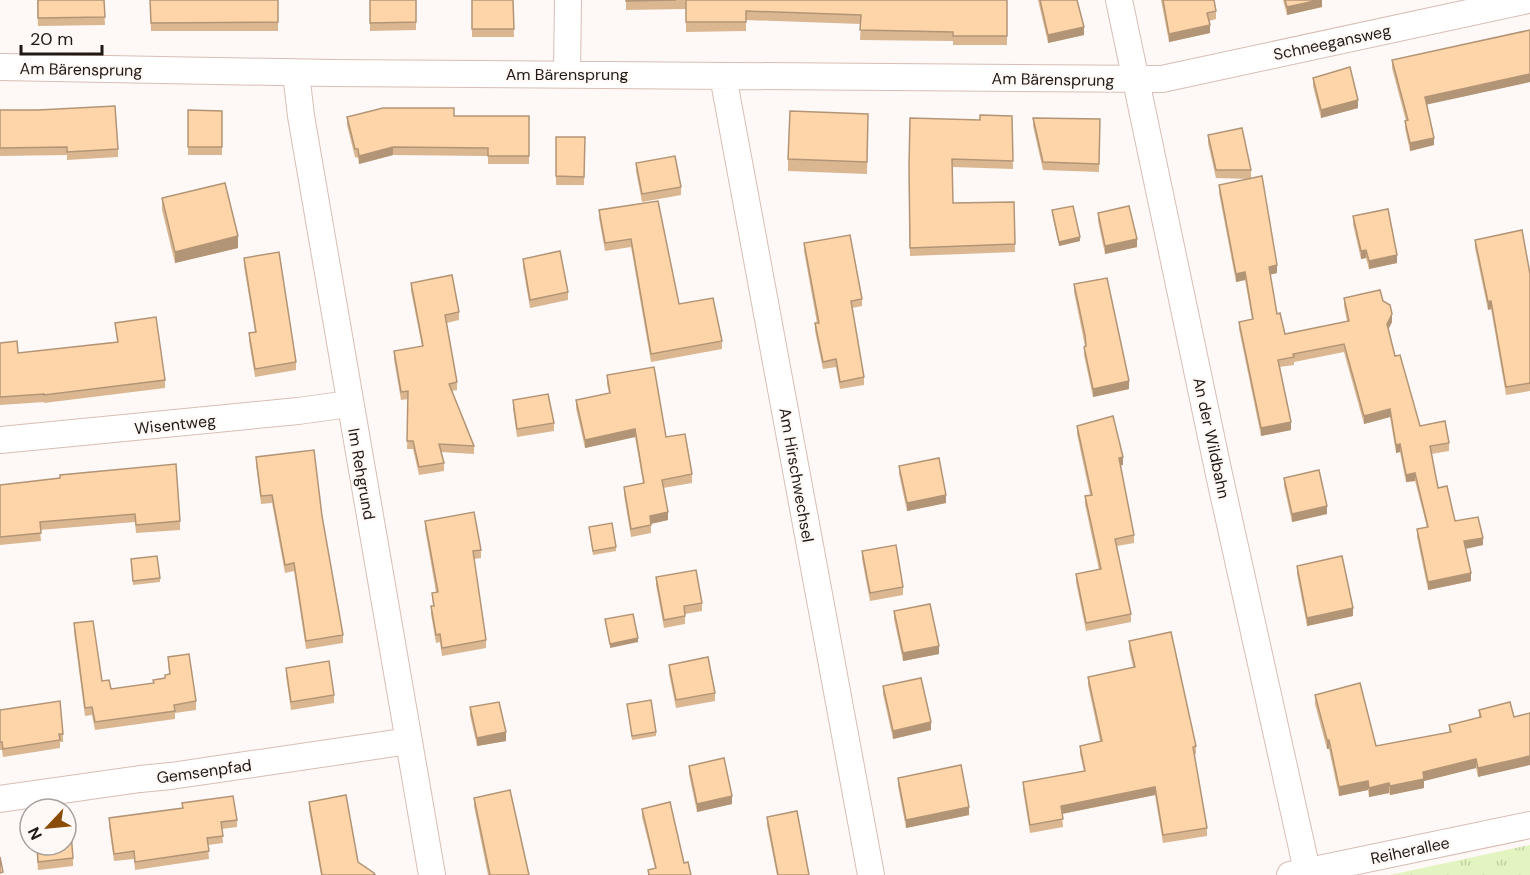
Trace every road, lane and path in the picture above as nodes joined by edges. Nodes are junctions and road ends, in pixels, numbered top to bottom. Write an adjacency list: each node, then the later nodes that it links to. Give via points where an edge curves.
1 (568, 0): 6 (street)
2 (1119, 0): 8 (street, An der Wildbahn)
3 (1528, 0): 8 (street, Schneegansweg, via 1162,79)
4 (0, 67): 5 (street, Am Bärensprung)
5 (296, 73): 6 (street, Am Bärensprung); 9 (street, Im Rehgrund)
6 (567, 74): 7 (street, Am Bärensprung)
7 (723, 76): 8 (street, Am Bärensprung); 16 (street, Am Hirschwechsel)
8 (1135, 80): 14 (street, An der Wildbahn)
9 (349, 404): 10 (street, Wisentweg); 11 (street, Im Rehgrund)
10 (0, 440)
11 (409, 741): 12 (street, Gemsenpfad); 15 (street, Im Rehgrund)
12 (0, 799)
13 (1530, 825): 14 (street, Reiherallee)
14 (1302, 874)
15 (432, 875)
16 (871, 875)

